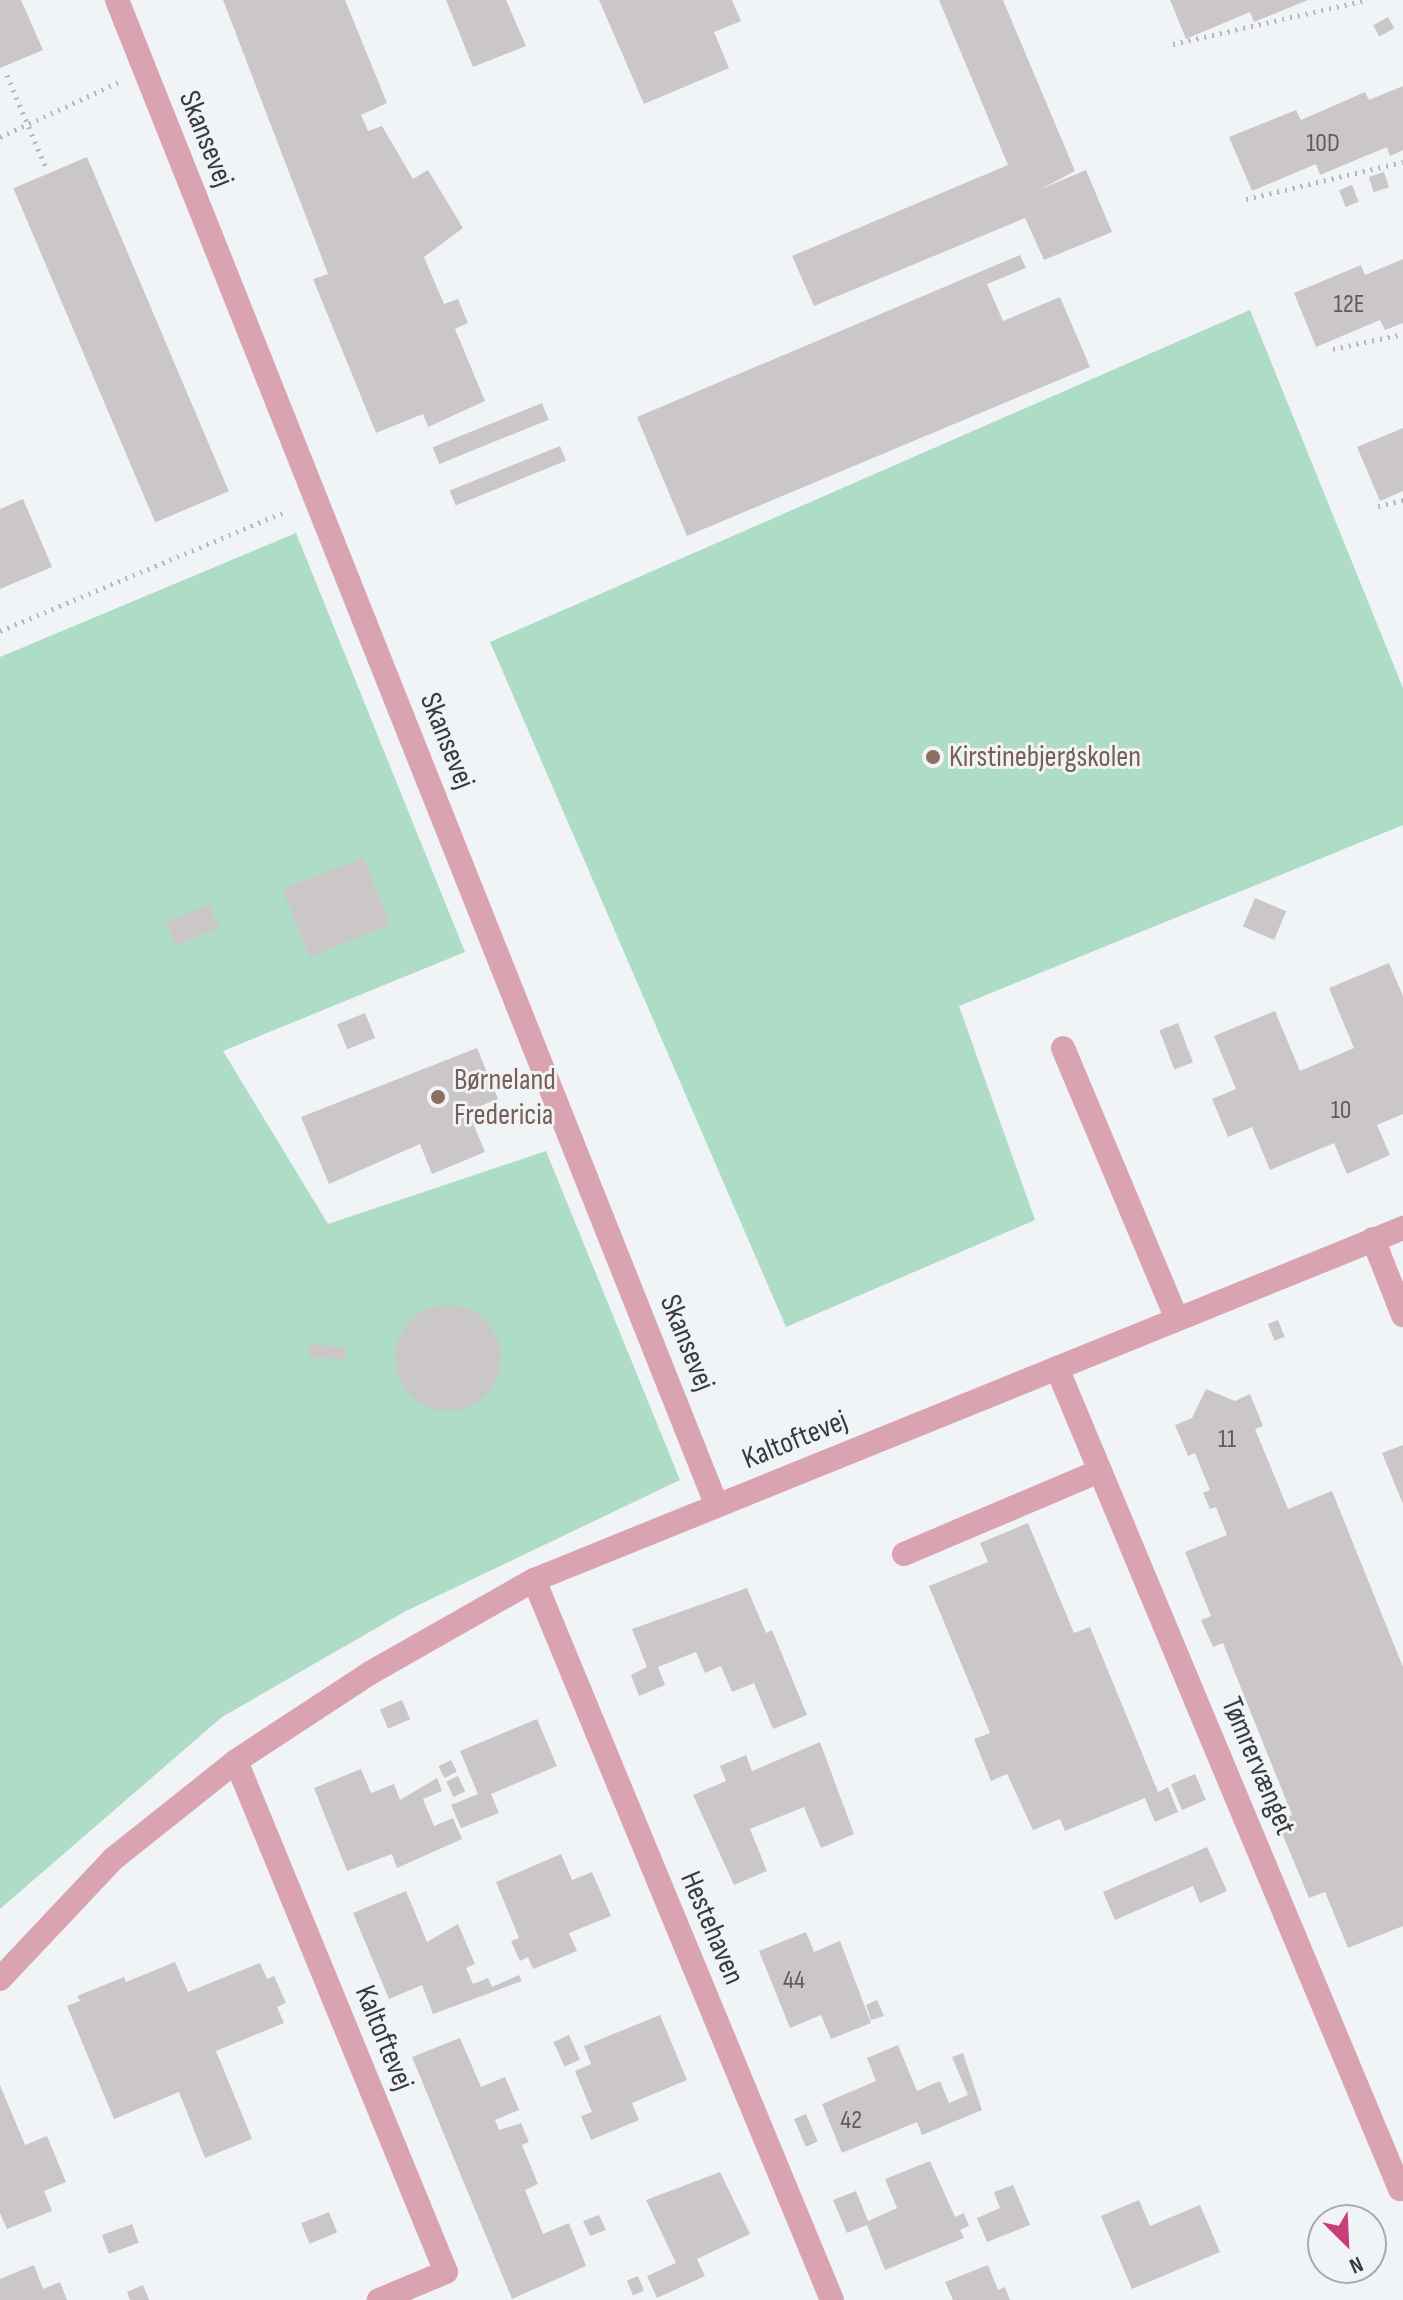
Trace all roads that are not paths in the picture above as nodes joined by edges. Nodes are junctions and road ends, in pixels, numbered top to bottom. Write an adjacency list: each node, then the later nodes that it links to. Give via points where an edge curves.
1 (117, 0): 9 (street, Skansevej)
2 (1063, 1048): 6 (street)
3 (1403, 1228): 4 (street, Kaltoftevej)
4 (1373, 1239): 5 (street); 6 (street, Kaltoftevej)
5 (1403, 1315)
6 (1177, 1319): 7 (street, Kaltoftevej)
7 (1057, 1368): 8 (street, Tømrervænget); 9 (street, Kaltoftevej)
8 (1100, 1471): 10 (street); 14 (street, Tømrervænget)
9 (717, 1506): 11 (street, Kaltoftevej)
10 (904, 1554)
11 (534, 1580): 12 (street, Kaltoftevej, via 370,1673); 16 (street, Hestehaven)
12 (236, 1761): 13 (street, Kaltoftevej, via 113,1859); 15 (street, Kaltoftevej, via 446,2272)
13 (0, 1979)
14 (1400, 2189)
15 (379, 2300)
16 (832, 2300)

